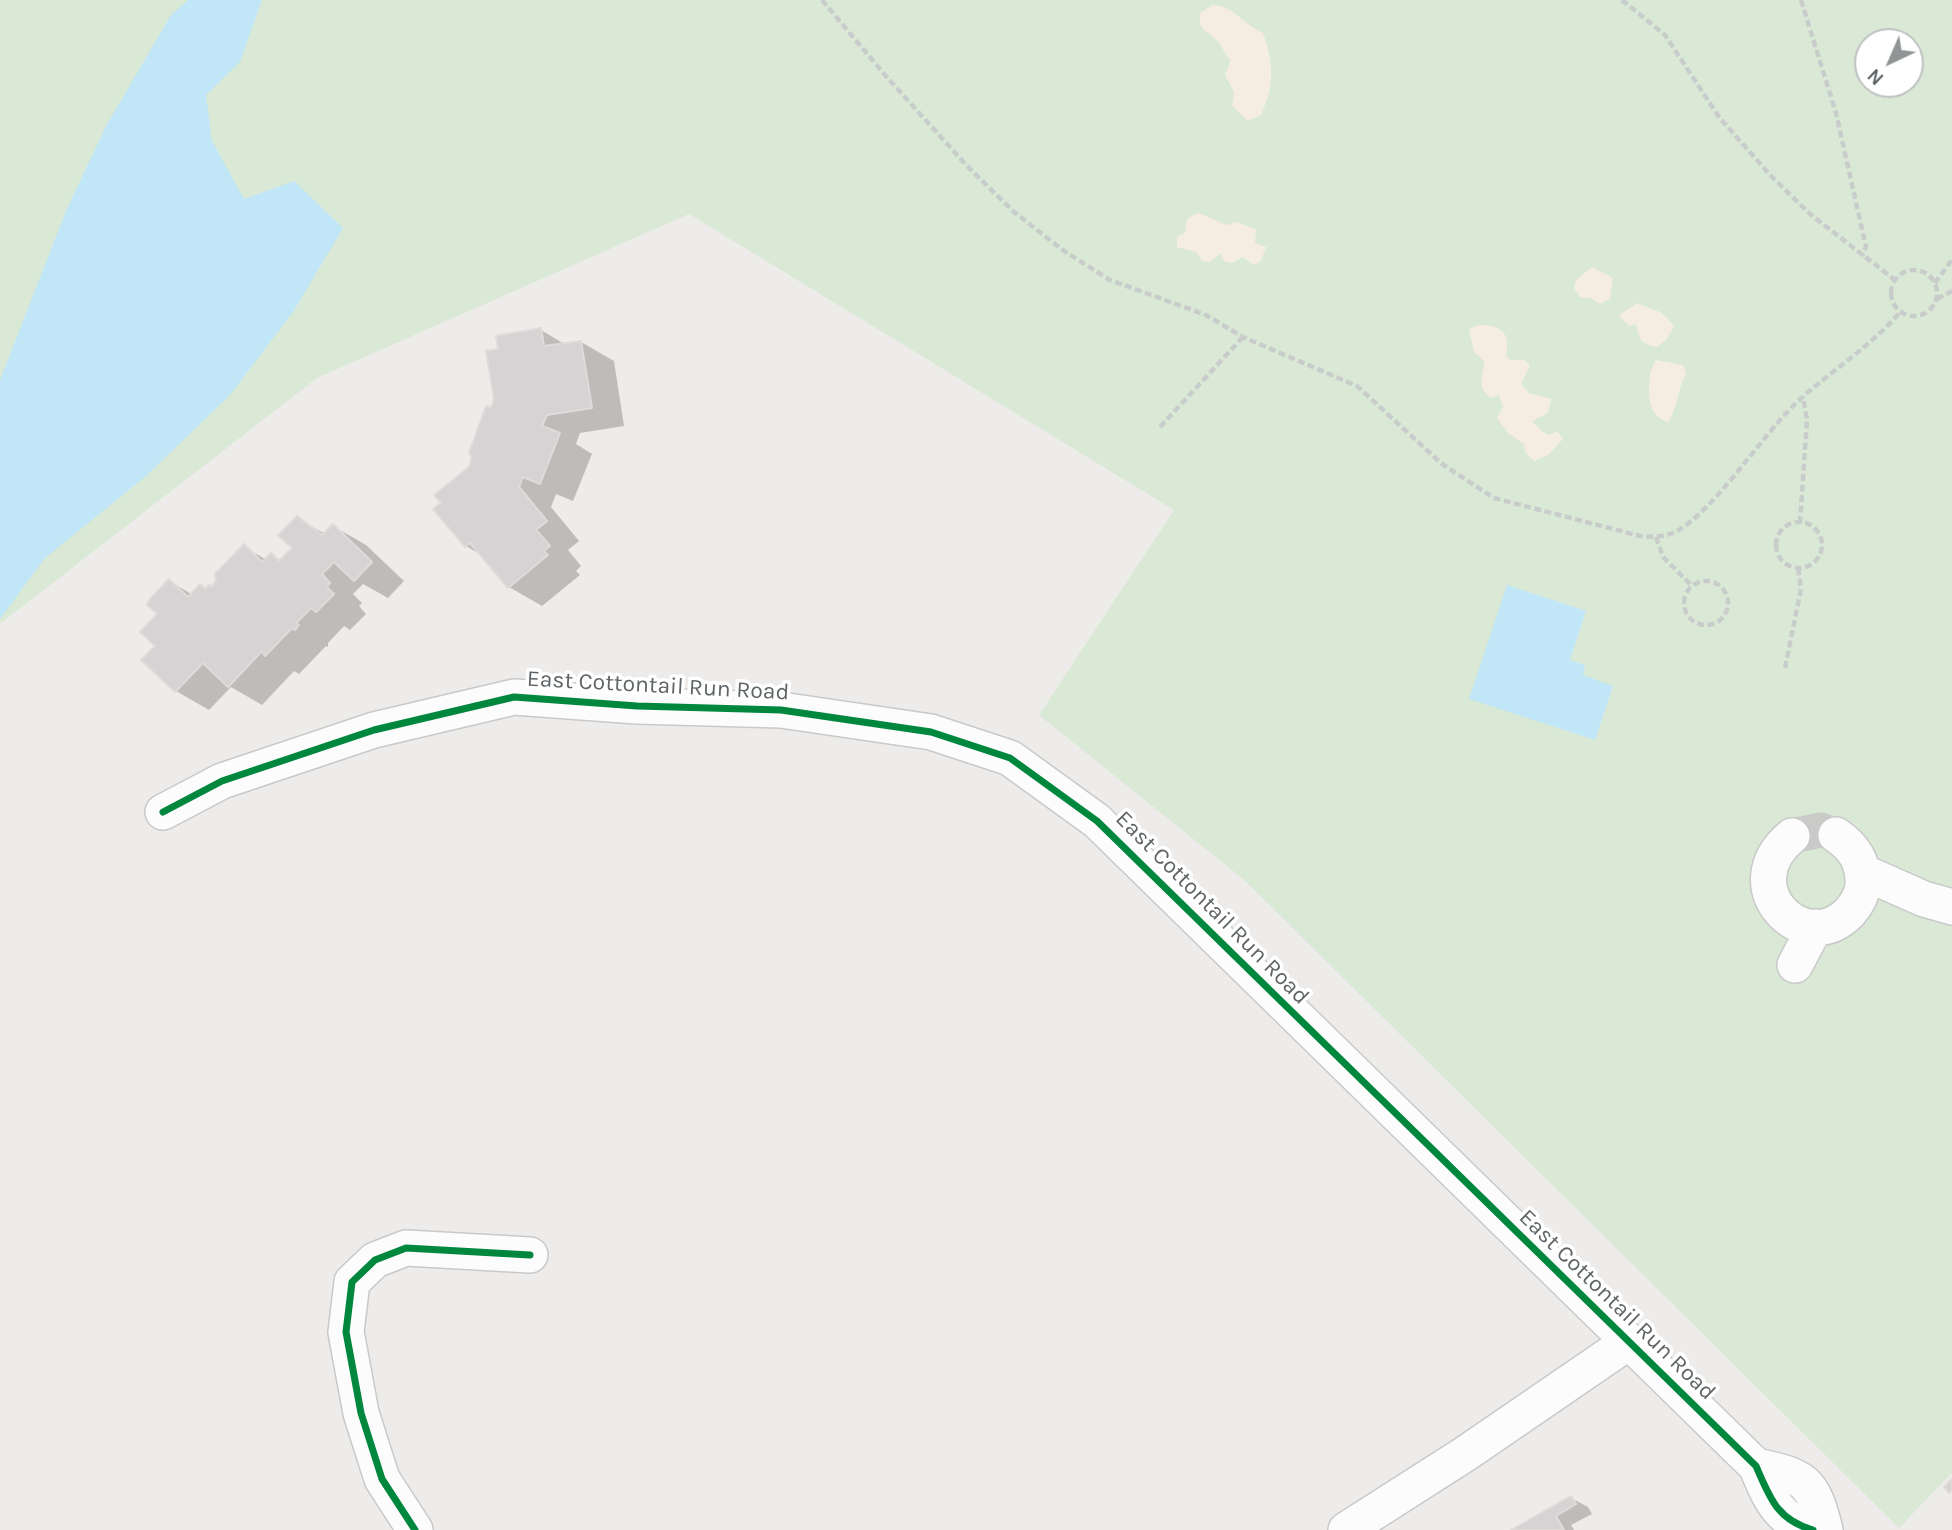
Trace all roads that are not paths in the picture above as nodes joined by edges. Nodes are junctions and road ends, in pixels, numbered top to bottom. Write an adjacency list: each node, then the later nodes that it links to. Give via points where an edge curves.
1 (163, 812): 9 (street, East Cottontail Run Road, via 222,781 374,730 514,697 781,710 931,732 1010,758 1097,821)
2 (1836, 835): 4 (street, via 1849,843)
3 (1792, 836): 6 (street, via 1772,858 1768,888 1784,915)
4 (1863, 872): 5 (street); 6 (street, via 1857,904 1831,925)
5 (1952, 906)
6 (1815, 927): 7 (street)
7 (1795, 965)
8 (530, 1255): 11 (street, via 406,1248 375,1260 352,1282 346,1332 361,1413 382,1479)
9 (1627, 1343): 10 (street, East Cottontail Run Road); 12 (street)
10 (1756, 1466): 13 (street, East Cottontail Run Road, via 1772,1502 1793,1524); 14 (street, via 1794,1474 1818,1499)
11 (415, 1530)
12 (1346, 1530)
13 (1813, 1530)
14 (1825, 1530)

